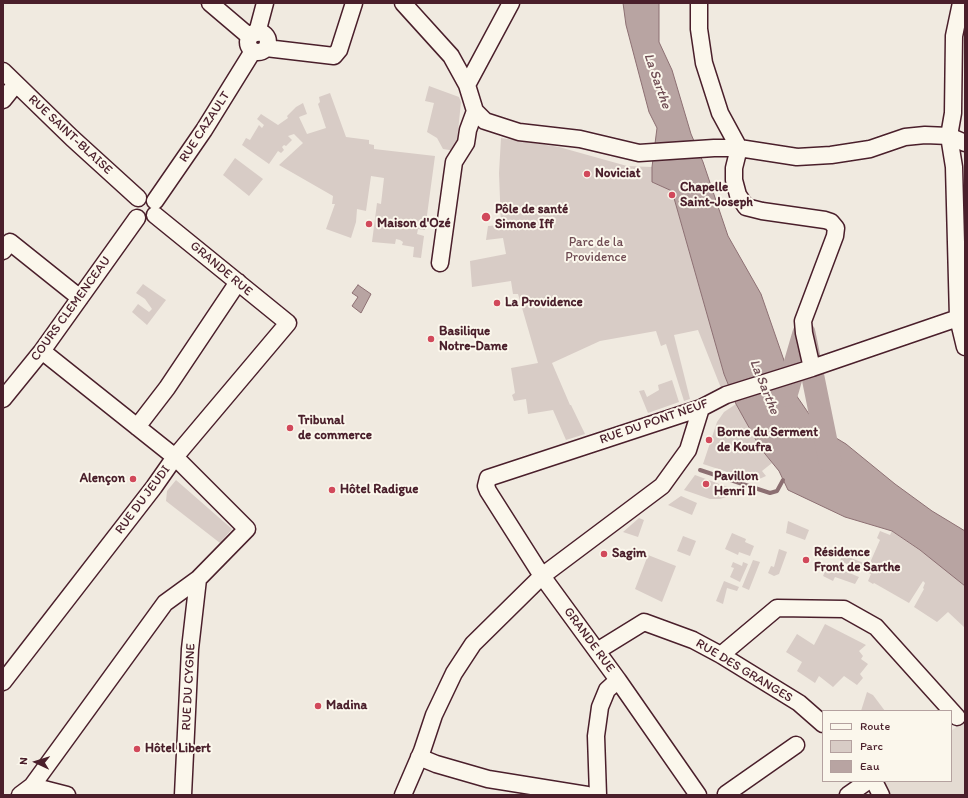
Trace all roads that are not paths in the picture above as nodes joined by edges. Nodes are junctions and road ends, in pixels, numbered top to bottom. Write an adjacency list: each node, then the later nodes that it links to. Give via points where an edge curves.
1 (210, 3): 8 (street)
2 (265, 3): 8 (street, RUE CAZAULT)
3 (354, 3): 8 (street, via 334,56)
4 (403, 3): 11 (street, via 451,56)
5 (511, 3): 11 (street)
6 (699, 3): 16 (street, via 699,29 704,63 720,113)
7 (961, 3): 14 (street, via 954,36 953,113)
8 (257, 42): 18 (street, RUE CAZAULT)
9 (3, 71): 10 (street, RUE SAINT-BLAISE)
10 (15, 84): 12 (street); 17 (street, RUE SAINT-BLAISE)
11 (467, 85): 13 (street)
12 (3, 100)
13 (475, 110): 16 (street, via 485,121 501,128 580,139 639,153); 21 (street, via 466,143 454,162)
14 (949, 136): 15 (street); 16 (street, via 905,137 870,149 798,157); 24 (street, via 954,168)
15 (965, 143)
16 (739, 148): 28 (street, via 734,180 738,195 746,207 835,224 835,236 804,321)
17 (138, 198): 18 (street, via 145,196); 19 (street, via 132,207)
18 (155, 208): 19 (street, via 144,220); 22 (street, GRANDE RUE)
19 (137, 218): 23 (street, COURS CLEMENCEAU)
20 (3, 251): 23 (street, via 10,242)
21 (440, 263)
22 (238, 282): 25 (street, GRANDE RUE); 31 (street, via 167,388)
23 (80, 298): 27 (street, COURS CLEMENCEAU)
24 (962, 318): 26 (street); 28 (street, RUE DU PONT NEUF)
25 (288, 324): 32 (street, RUE DU JEUDI)
26 (965, 347)
27 (42, 351): 29 (street, COURS CLEMENCEAU); 31 (street)
28 (812, 368): 30 (street, RUE DU PONT NEUF, via 726,395)
29 (3, 399)
30 (702, 408): 33 (street, RUE DU PONT NEUF, via 493,475); 34 (street, via 688,450 662,486)
31 (137, 427): 32 (street)
32 (175, 457): 35 (street, via 247,529); 39 (street, RUE DU JEUDI, via 154,488)
33 (486, 481): 34 (street, GRANDE RUE, via 488,491)
34 (542, 576): 36 (street, GRANDE RUE); 43 (street, via 473,644 454,673 434,715)
35 (198, 579): 46 (street, via 165,603); 49 (street, RUE DU CYGNE, via 190,649)
36 (597, 651): 37 (street, RUE DES GRANGES, via 644,622 693,640); 38 (street, GRANDE RUE)
37 (721, 655): 40 (street, via 777,608 844,609 876,627); 41 (street, RUE DES GRANGES, via 799,703)
38 (618, 680): 52 (street, via 607,690 600,706 596,736); 53 (street, GRANDE RUE)
39 (3, 682)
40 (958, 716)
41 (822, 723)
42 (796, 744): 47 (street)
43 (419, 757): 50 (street); 51 (street, via 488,779)
44 (867, 782): 54 (street)
45 (874, 782): 55 (street)
46 (26, 791): 48 (street)
47 (726, 794)
48 (67, 795)
49 (184, 795)
50 (403, 795)
51 (587, 795)
52 (598, 795)
53 (698, 795)
54 (848, 795)
55 (881, 795)

